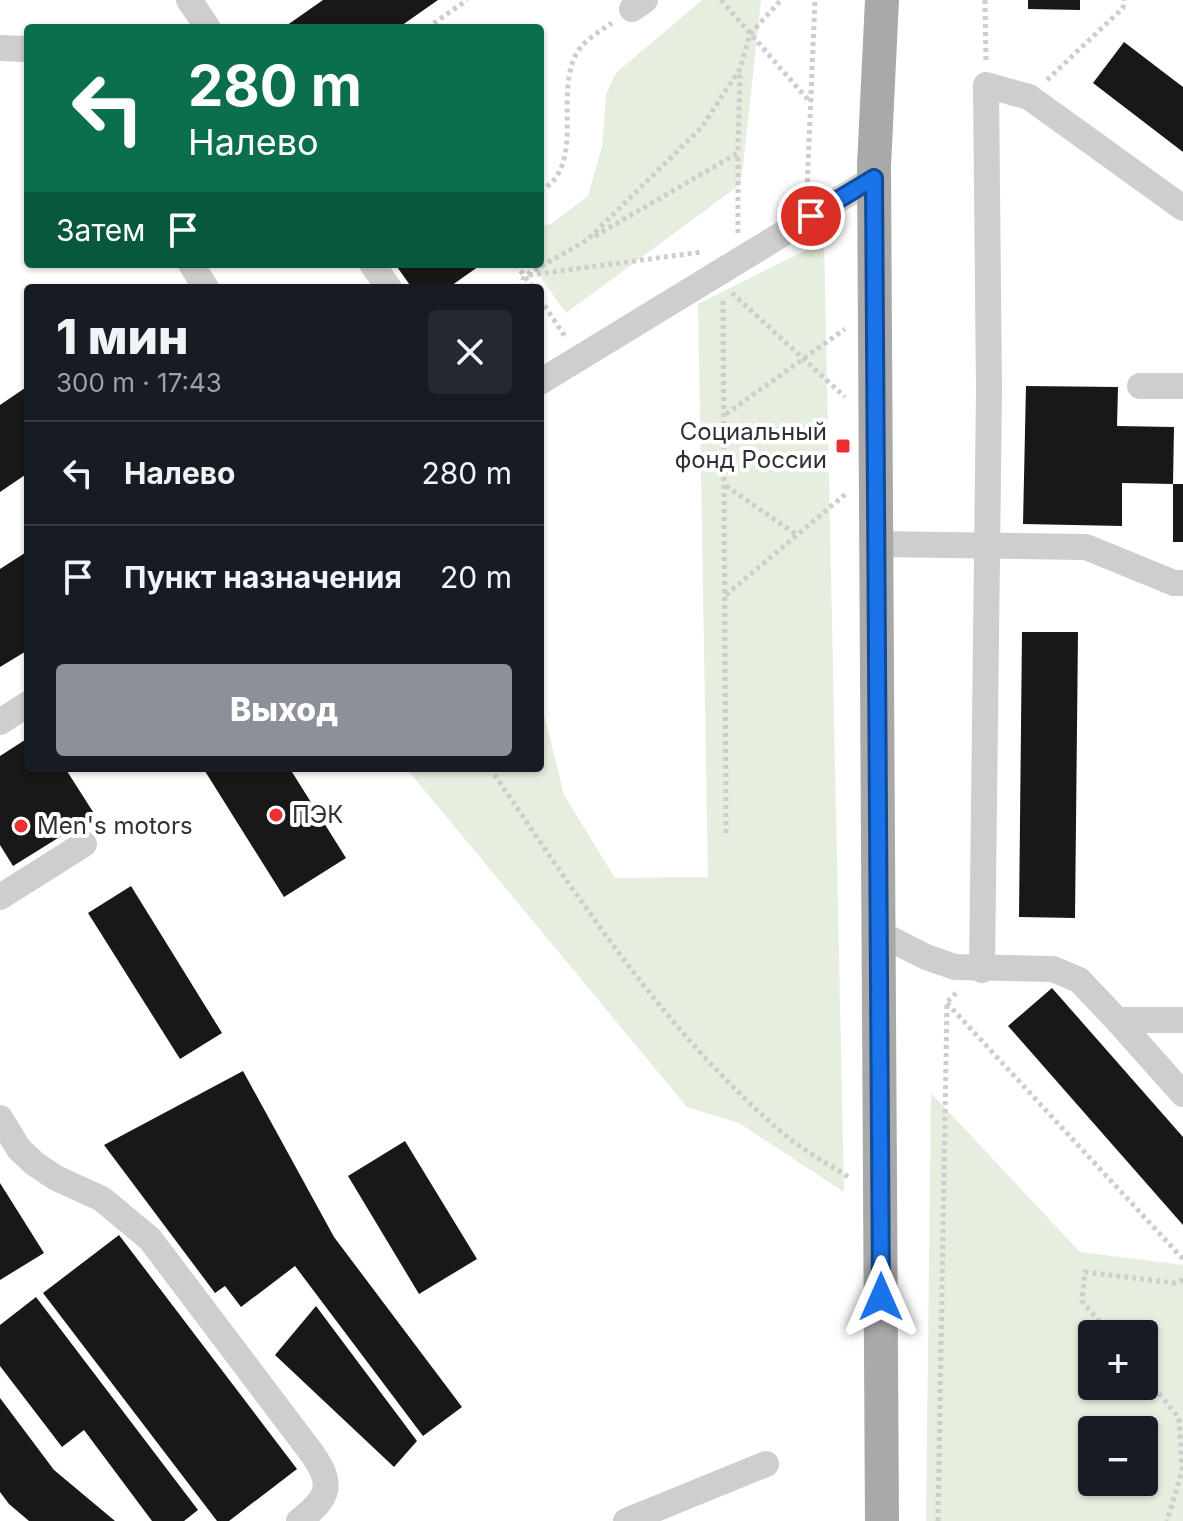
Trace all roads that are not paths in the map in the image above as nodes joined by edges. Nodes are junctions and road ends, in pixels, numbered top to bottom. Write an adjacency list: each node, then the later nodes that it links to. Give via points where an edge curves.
1 (189, 0): 3 (street)
2 (882, 0): 6 (main road)
3 (205, 24)
4 (0, 48): 5 (street)
5 (24, 49)
6 (874, 178): 8 (street); 11 (main road)
7 (1183, 208): 12 (street, via 1029,97 986,85)
8 (544, 380)
9 (1140, 386): 10 (street)
10 (1183, 386)
11 (876, 544): 12 (street); 18 (main road)
12 (987, 544): 13 (street, via 1086,547); 19 (street)
13 (1183, 583)
14 (24, 707): 15 (street)
15 (0, 722)
16 (84, 844): 17 (street)
17 (0, 897)
18 (879, 933): 19 (street, via 926,957); 27 (main road)
19 (982, 970): 20 (street, via 1053,969 1079,980)
20 (1117, 1020): 21 (street); 22 (street)
21 (1183, 1020)
22 (1183, 1094)
23 (0, 1118): 25 (street, via 35,1164 102,1199 150,1239 311,1452 326,1473 326,1492 319,1506)
24 (766, 1464): 26 (street)
25 (299, 1521)
26 (626, 1521)
27 (882, 1521)

